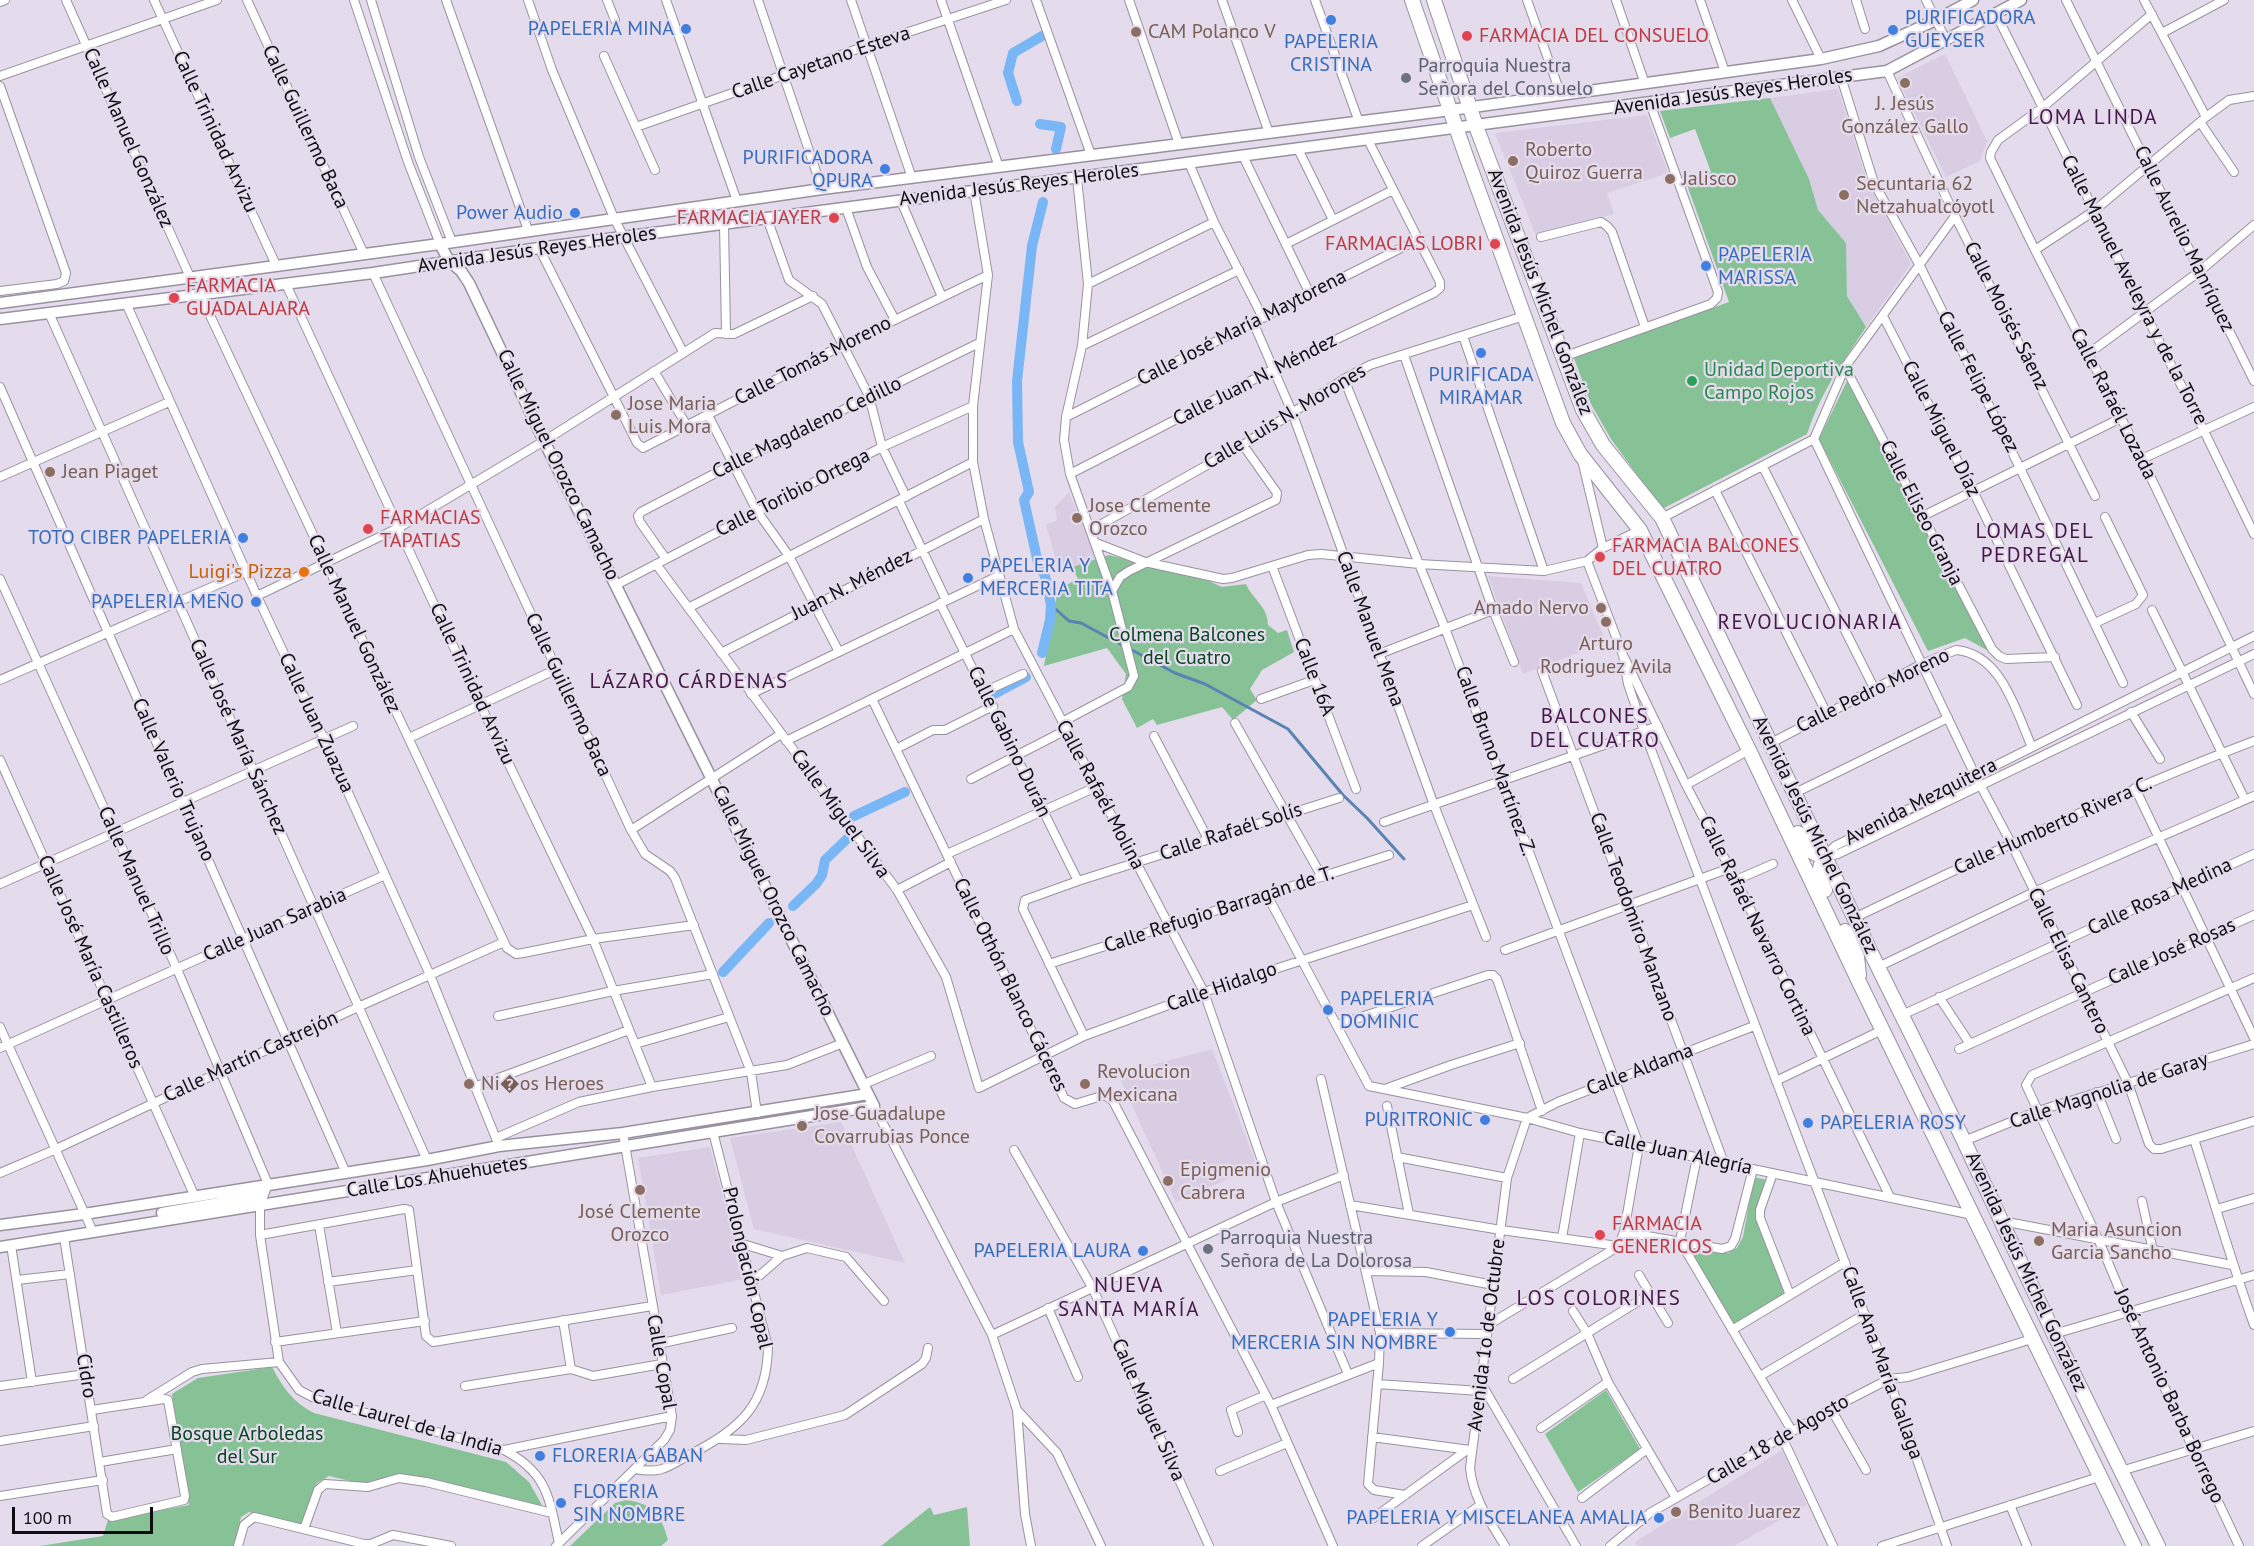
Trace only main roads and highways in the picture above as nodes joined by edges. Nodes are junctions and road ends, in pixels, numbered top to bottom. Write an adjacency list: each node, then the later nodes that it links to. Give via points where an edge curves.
1 (1412, 0): 3 (main road, Avenida Jesús Michel González, via 1563,423 1580,454 1640,530)
2 (1434, 0): 4 (main road, Avenida Jesús Michel González, via 1476,126 1583,410 1603,445 1662,518)
3 (1749, 750): 4 (main road, via 1768,774 1804,846); 5 (main road, Avenida Jesús Michel González)
4 (1824, 857): 5 (main road, via 1818,869 1819,878 1857,957); 7 (main road, Avenida Jesús Michel González)
5 (1861, 986): 6 (main road, Avenida Jesús Michel González)
6 (2134, 1546)
7 (2158, 1546)

